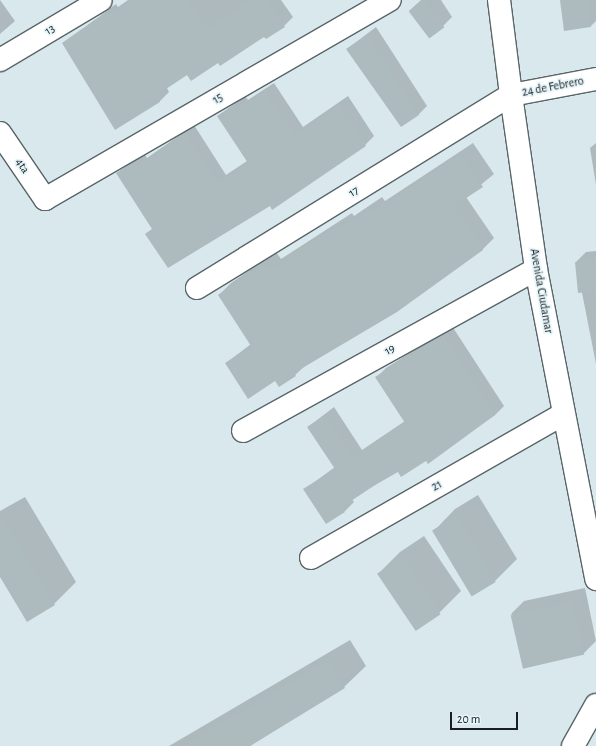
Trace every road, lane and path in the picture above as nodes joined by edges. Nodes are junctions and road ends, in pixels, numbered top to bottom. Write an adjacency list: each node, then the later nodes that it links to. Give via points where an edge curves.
1 (101, 0): 4 (street, 13)
2 (390, 0): 8 (street, 15)
3 (499, 0): 6 (street, Avenida Ciudamar)
4 (0, 60)
5 (596, 79): 6 (street, 24 de Febrero)
6 (511, 95): 9 (street, Avenida Ciudamar); 10 (street, 17)
7 (0, 132): 8 (street, 4ta)
8 (45, 199)
9 (536, 269): 11 (street, Avenida Ciudamar); 12 (street, 19)
10 (197, 288)
11 (563, 414): 13 (street, 21); 14 (street, Avenida Ciudamar)
12 (243, 431)
13 (310, 558)
14 (596, 579)
15 (596, 705): 16 (street)
16 (573, 746)

